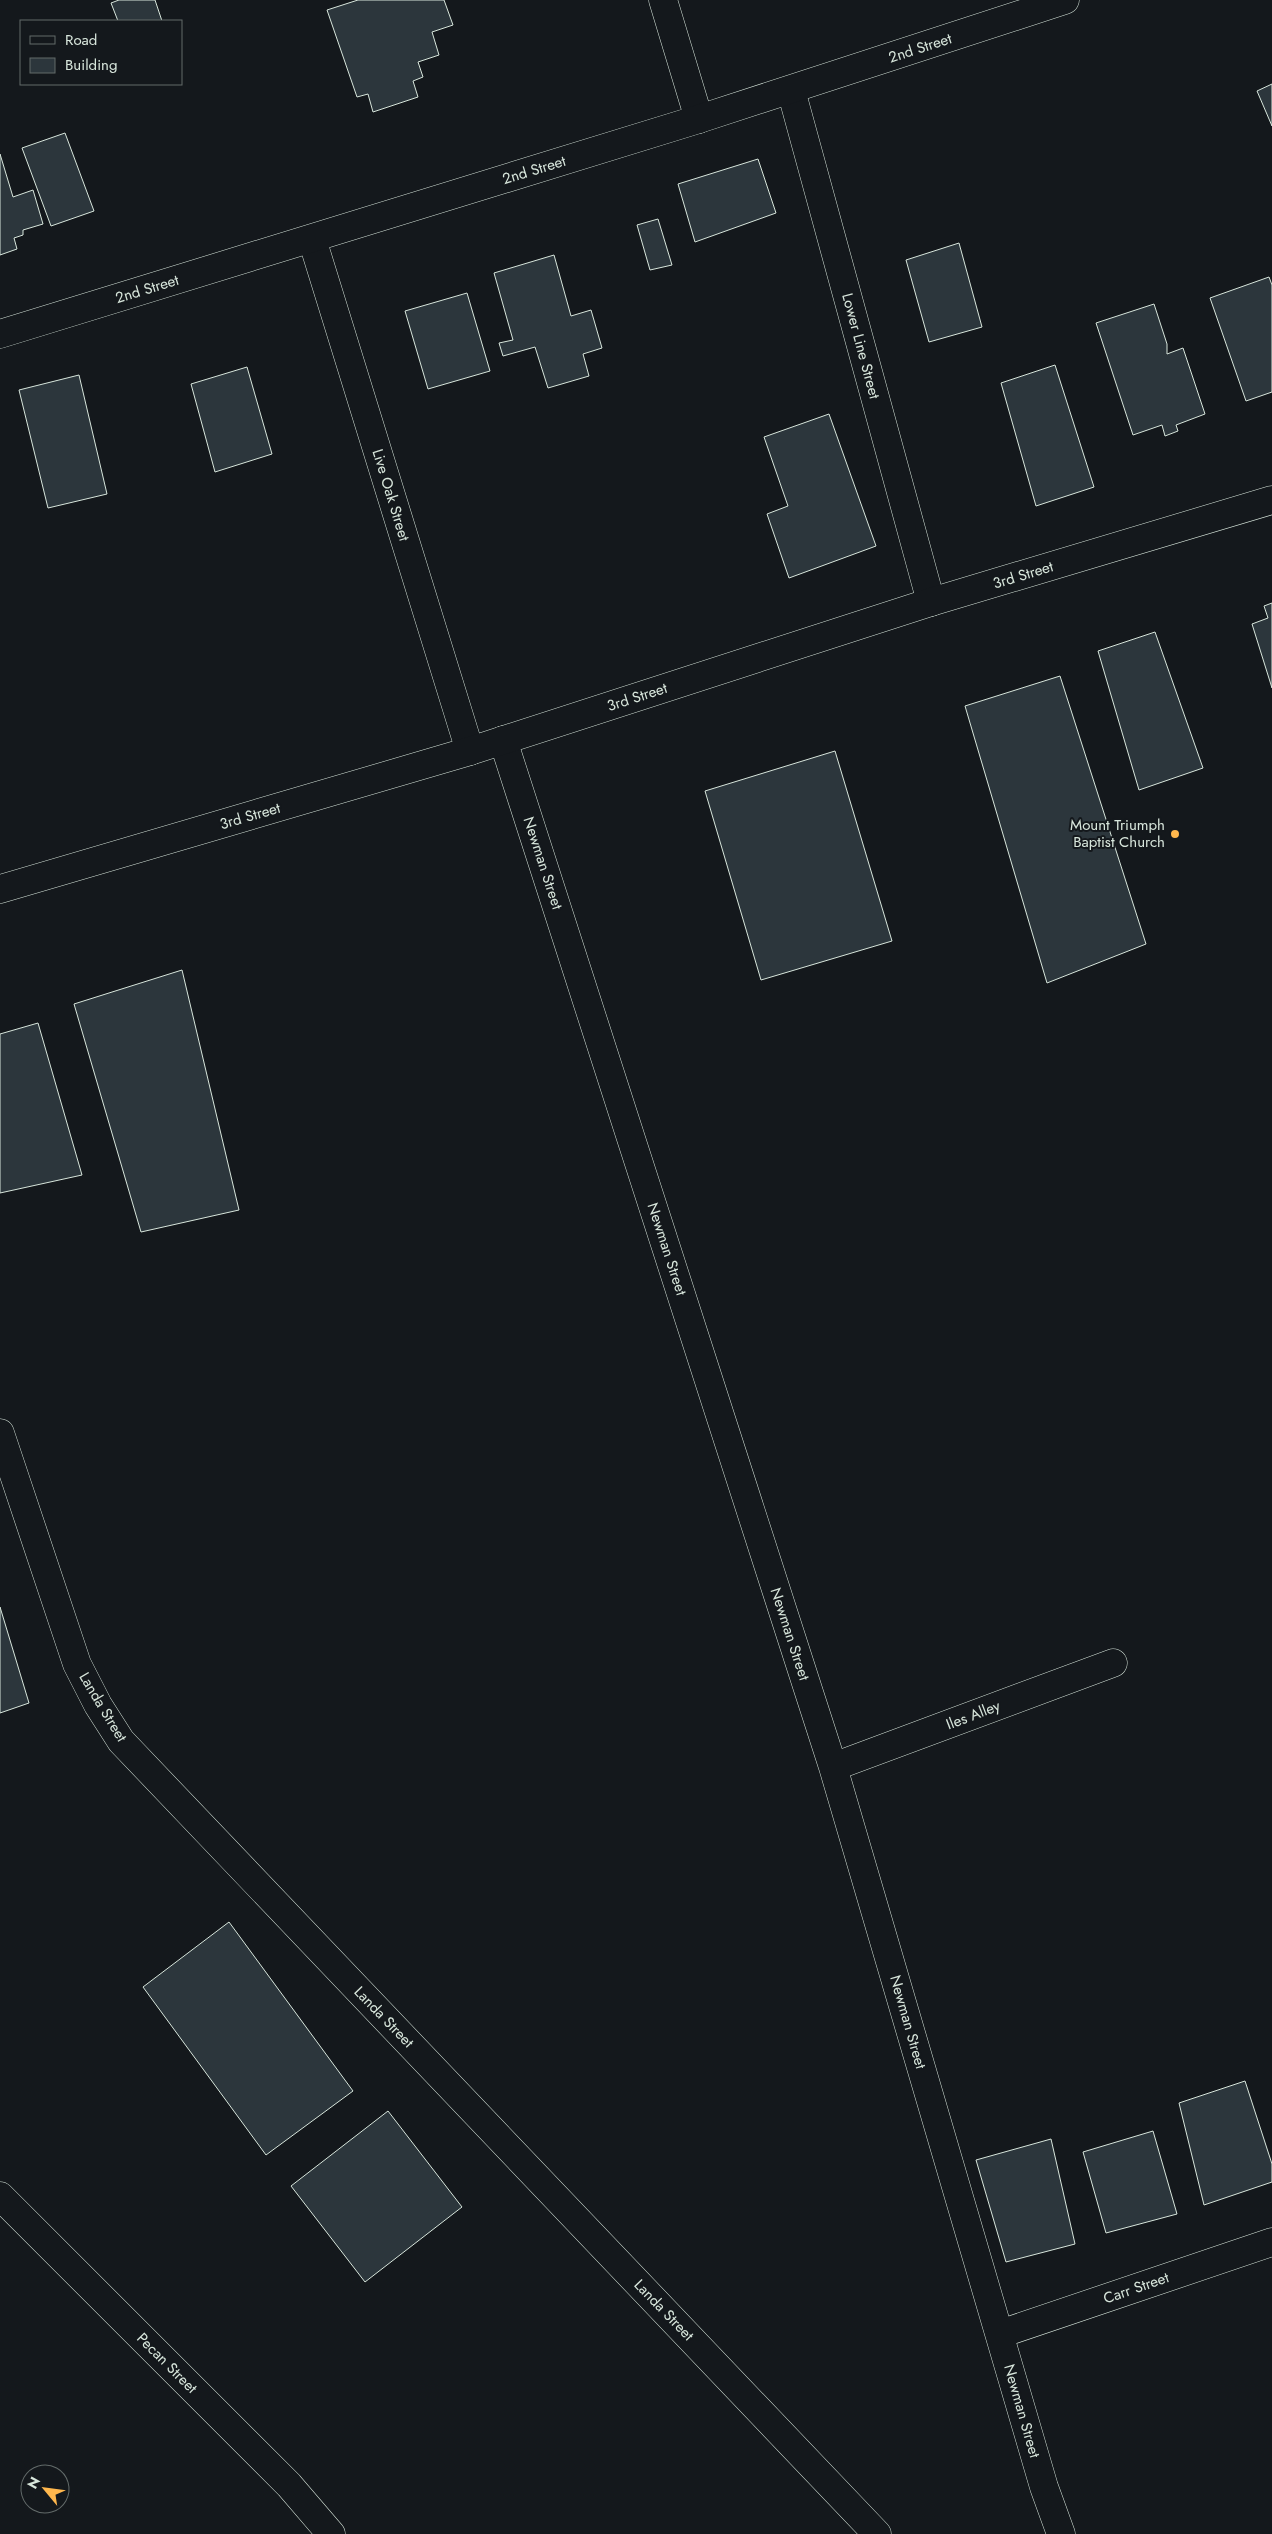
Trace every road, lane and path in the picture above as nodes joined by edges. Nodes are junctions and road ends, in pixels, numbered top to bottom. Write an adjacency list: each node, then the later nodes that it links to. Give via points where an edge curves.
1 (663, 0): 4 (street)
2 (1065, 0): 3 (street, 2nd Street)
3 (791, 90): 4 (street, 2nd Street); 8 (street, Lower Line Street)
4 (698, 119): 5 (street, 2nd Street)
5 (312, 239): 6 (street, 2nd Street); 10 (street, Live Oak Street)
6 (0, 334)
7 (1272, 500): 8 (street, 3rd Street)
8 (931, 602): 9 (street, 3rd Street)
9 (503, 740): 10 (street, 3rd Street); 14 (street, Newman Street)
10 (470, 751): 11 (street, 3rd Street)
11 (0, 889)
12 (0, 1433): 19 (street, Landa Street, via 77,1664 122,1742)
13 (1113, 1663): 14 (street, Iles Alley)
14 (833, 1768): 17 (street, Newman Street)
15 (0, 2196): 18 (street, Pecan Street, via 289,2485)
16 (1272, 2242): 17 (street, Carr Street)
17 (1000, 2334): 20 (street, Newman Street, via 1044,2487)
18 (331, 2534)
19 (877, 2534)
20 (1061, 2534)

